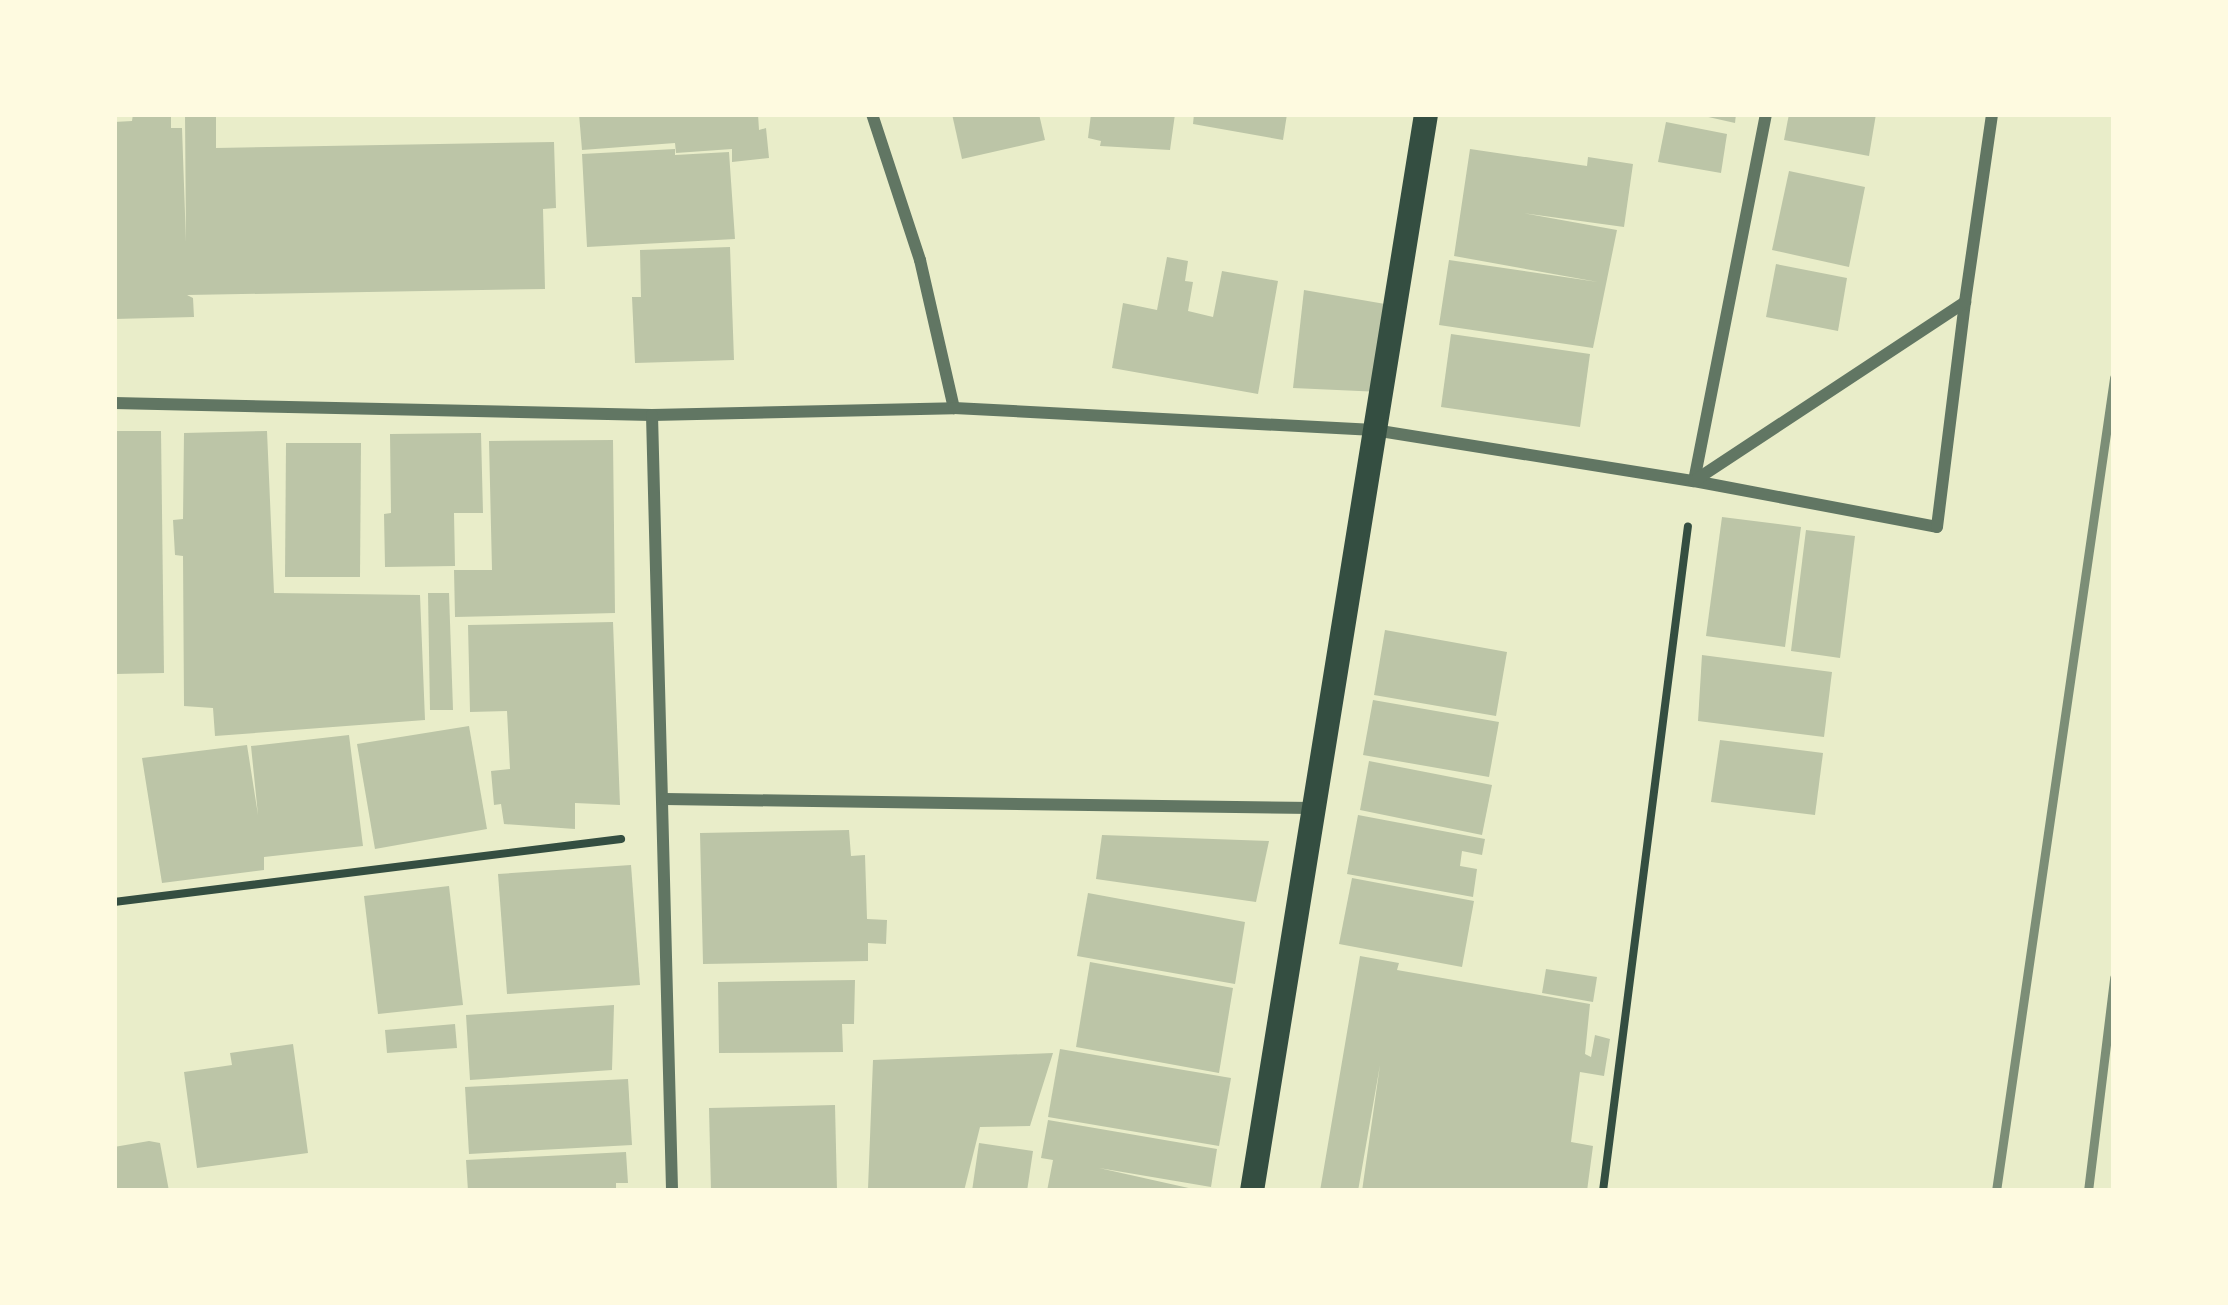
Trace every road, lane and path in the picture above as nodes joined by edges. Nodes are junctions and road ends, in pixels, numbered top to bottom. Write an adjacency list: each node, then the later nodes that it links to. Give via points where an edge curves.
1 (872, 114): 7 (street, via 920,260)
2 (1426, 114): 9 (main road)
3 (1766, 114): 10 (street)
4 (1992, 114): 5 (street)
5 (1965, 302): 10 (street); 10 (street, via 1937,526)
6 (114, 403): 8 (street)
7 (954, 408): 8 (street); 9 (street)
8 (652, 415): 11 (street)
9 (1374, 430): 10 (street); 12 (main road)
10 (1694, 481): 17 (path)
11 (665, 799): 12 (street); 13 (street)
12 (1313, 808): 16 (main road)
13 (664, 833): 14 (path); 15 (street)
14 (114, 902)
15 (672, 1191)
16 (1252, 1191)
17 (1603, 1191)

